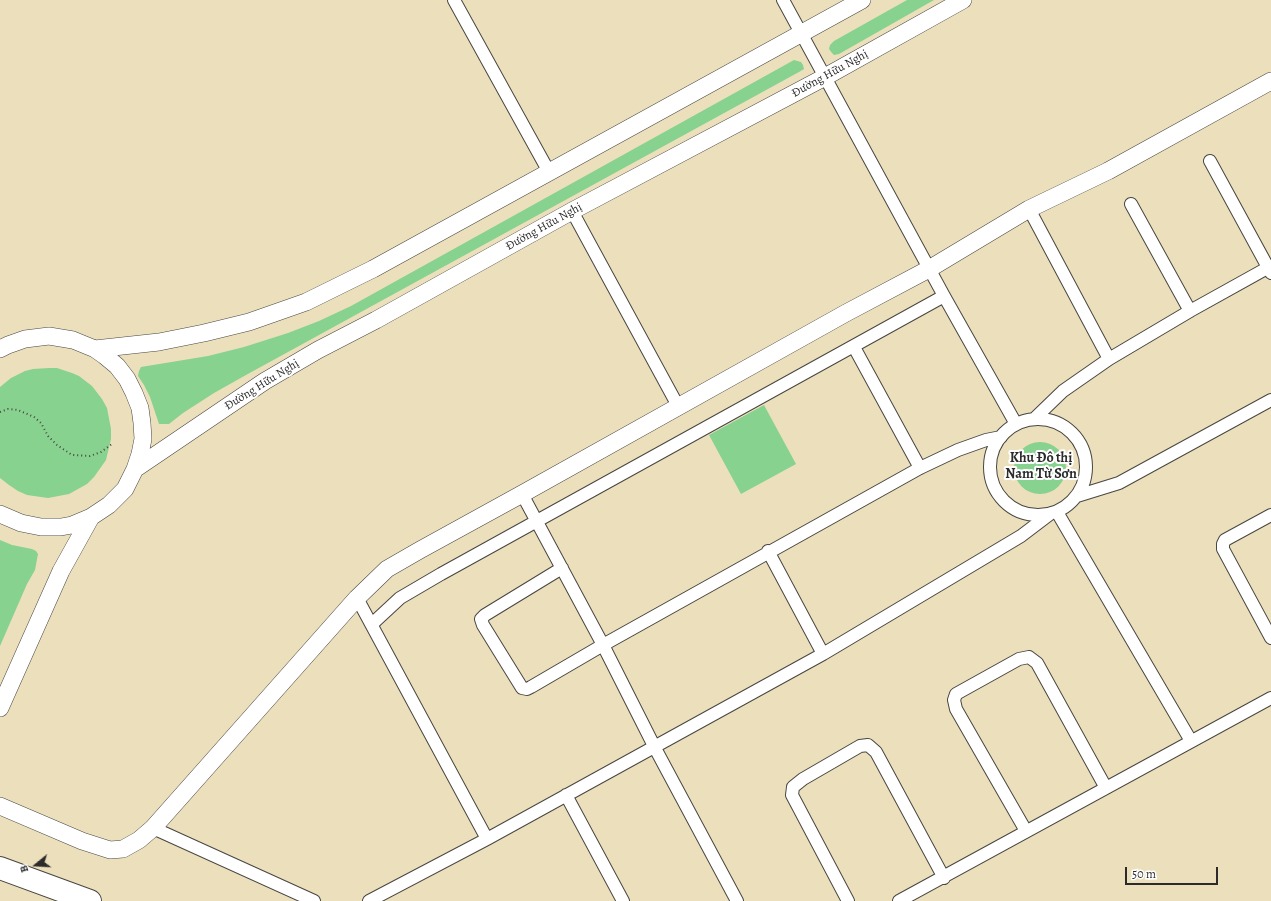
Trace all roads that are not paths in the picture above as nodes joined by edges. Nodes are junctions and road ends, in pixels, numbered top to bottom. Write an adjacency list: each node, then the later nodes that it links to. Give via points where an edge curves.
1 (454, 0): 9 (street)
2 (782, 0): 5 (street)
3 (862, 0): 5 (main road)
4 (963, 0): 6 (main road, Đường Hữu Nghị)
5 (802, 34): 6 (street); 9 (main road)
6 (825, 77): 12 (main road, Đường Hữu Nghị); 14 (street)
7 (1271, 81): 11 (main road, via 1108,171)
8 (1210, 160): 13 (street)
9 (549, 172): 19 (main road, via 373,269 306,302 248,322 204,333 159,342)
10 (1132, 204): 16 (street)
11 (1029, 210): 14 (main road); 20 (street)
12 (572, 211): 22 (street); 27 (main road, Đường Hữu Nghị, via 265,381)
13 (1270, 269): 16 (street)
14 (930, 270): 15 (street); 22 (main road, via 846,313)
15 (944, 296): 18 (street); 24 (street)
16 (1190, 311): 20 (street)
17 (5, 344): 19 (main road, via 37,337 61,337)
18 (854, 347): 26 (street); 34 (street)
19 (95, 349): 27 (main road, via 117,366 127,379 140,408 143,439)
20 (1109, 359): 23 (street, via 1060,394)
21 (1271, 400): 29 (street, via 1118,483)
22 (678, 406): 28 (main road)
23 (1034, 419): 24 (street); 29 (street, via 1059,423 1079,440 1087,464 1085,481)
24 (1016, 424): 25 (street)
25 (1001, 437): 26 (street, via 958,450); 30 (street, via 990,462 992,479 999,494 1023,513)
26 (920, 468): 35 (street)
27 (135, 469): 33 (main road, via 131,479 110,505)
28 (522, 494): 34 (street); 37 (main road, via 387,569)
29 (1077, 496): 30 (street, via 1071,503)
30 (1054, 513): 41 (street, via 1021,536); 44 (street)
31 (0, 514): 33 (main road, via 21,524 41,527 62,527)
32 (1271, 515): 39 (street, via 1225,540 1223,544 1223,549)
33 (91, 517): 43 (main road, via 61,571)
34 (537, 522): 36 (street); 38 (street, via 400,598)
35 (768, 551): 40 (street); 41 (street)
36 (562, 568): 40 (street); 40 (street, via 485,615 481,619 483,625 522,688 527,690)
37 (357, 598): 38 (street); 49 (main road)
38 (372, 624): 51 (street)
39 (1271, 638)
40 (603, 645): 45 (street)
41 (823, 654): 45 (street)
42 (1271, 698): 44 (street)
43 (0, 708)
44 (1192, 741): 46 (street)
45 (655, 748): 47 (street); 58 (street)
46 (1106, 788): 50 (street); 50 (street, via 1037,664 1029,657 1019,660 956,694 954,700 956,709)
47 (566, 795): 51 (street); 57 (street)
48 (0, 806): 49 (main road, via 82,841 110,850 123,849)
49 (153, 828): 55 (street)
50 (1026, 831): 53 (street)
51 (487, 839): 56 (street)
52 (0, 868): 54 (highway)
53 (944, 878): 59 (street, via 876,752 868,745 860,746 803,778 794,787 792,795); 60 (street)
54 (90, 901)
55 (314, 901)
56 (368, 901)
57 (623, 901)
58 (737, 901)
59 (848, 901)
60 (899, 901)

